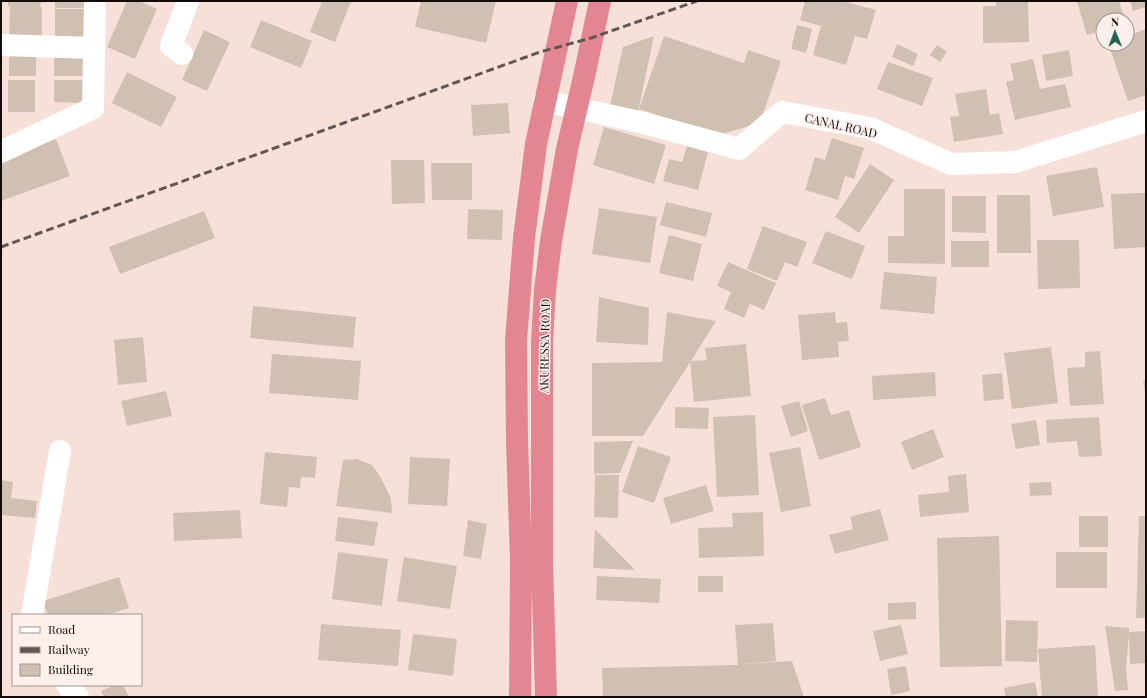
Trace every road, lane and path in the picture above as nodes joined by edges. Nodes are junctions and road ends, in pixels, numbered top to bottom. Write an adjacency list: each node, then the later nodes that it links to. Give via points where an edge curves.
1 (95, 1): 6 (street)
2 (188, 1): 7 (street, via 171,46)
3 (567, 1): 8 (highway)
4 (600, 1): 9 (highway, AKURESSA ROAD)
5 (1, 45): 6 (street)
6 (94, 48): 11 (street, via 93,108)
7 (182, 54)
8 (544, 102): 9 (street, CANAL ROAD); 14 (highway, via 525,230 516,340 521,560)
9 (577, 107): 10 (street, CANAL ROAD, via 739,149 782,112 870,128 951,164 1015,162); 15 (highway, AKURESSA ROAD, via 551,241 542,342 542,561)
10 (1146, 120)
11 (1, 152)
12 (60, 451): 13 (street)
13 (32, 614)
14 (520, 697)
15 (546, 697)

